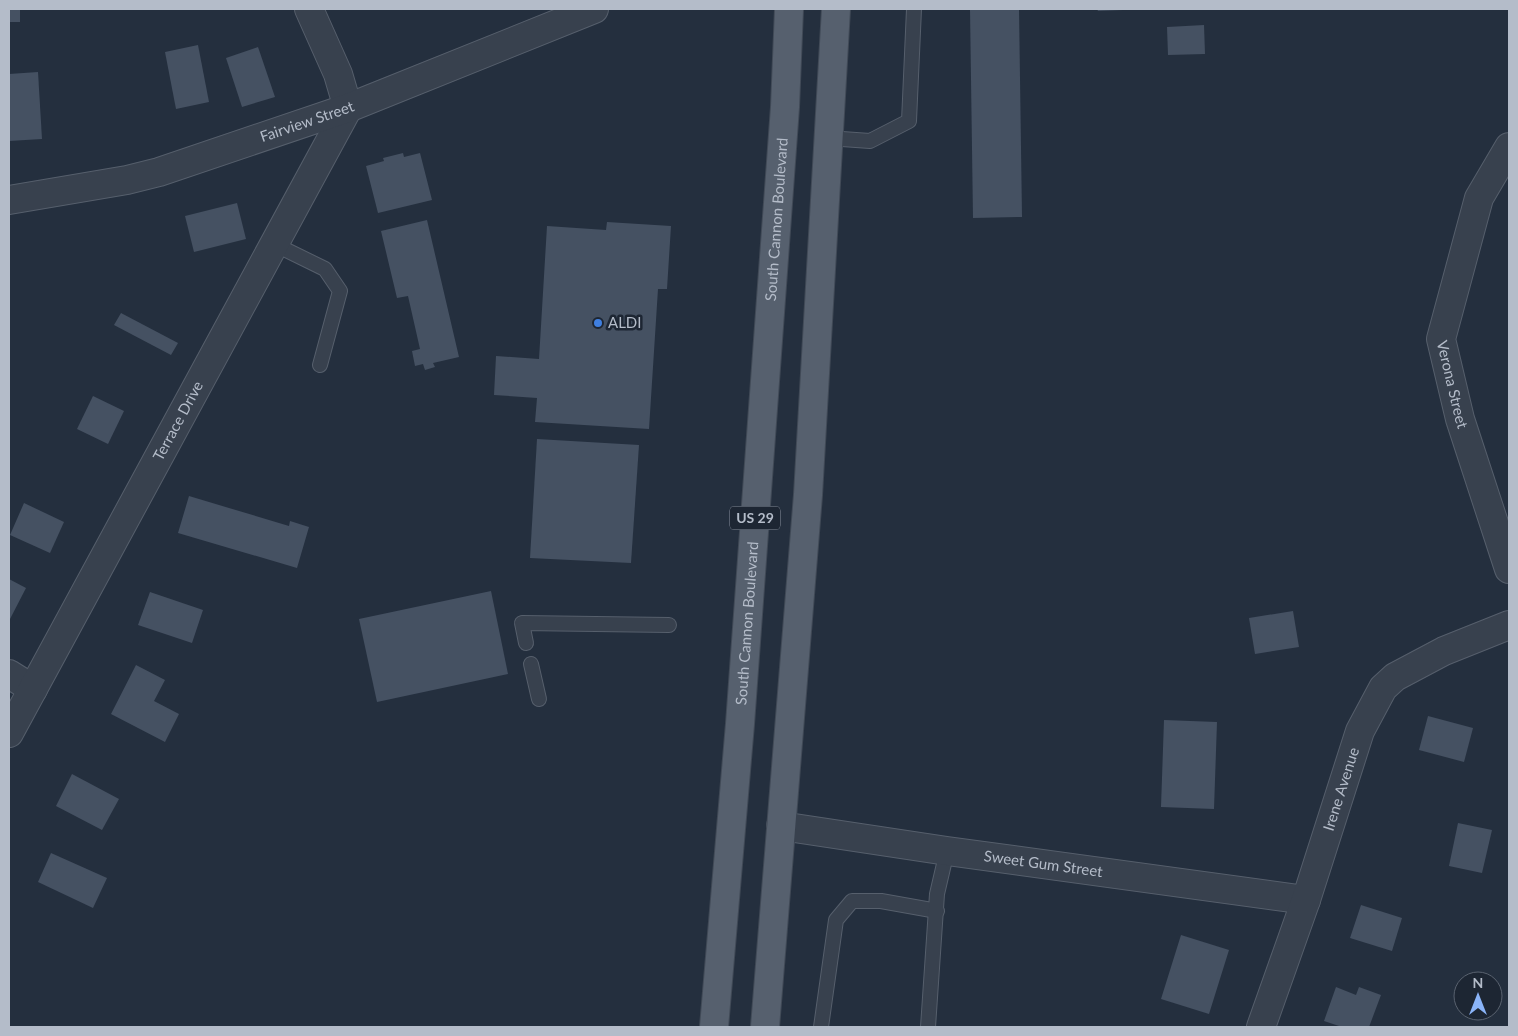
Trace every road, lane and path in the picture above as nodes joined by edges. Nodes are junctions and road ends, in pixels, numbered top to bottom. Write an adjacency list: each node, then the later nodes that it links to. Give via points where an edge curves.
1 (309, 9): 6 (street, via 338,74)
2 (594, 9): 6 (street, Fairview Street)
3 (790, 9): 25 (main road, South Cannon Boulevard / US 29, via 741,714)
4 (836, 9): 7 (main road)
5 (914, 9): 7 (lane, via 909,121 870,141)
6 (348, 108): 9 (street, Fairview Street, via 160,172); 10 (street, Terrace Drive)
7 (828, 138): 21 (main road, via 808,495)
8 (1509, 147): 12 (street, Verona Street, via 1479,198 1441,339 1460,420)
9 (9, 200)
10 (274, 244): 11 (lane, via 325,269 340,291); 18 (street, Terrace Drive)
11 (320, 365)
12 (1509, 568)
13 (669, 625): 15 (lane, via 522,622)
14 (1509, 625): 23 (street, Irene Avenue, via 1444,651 1395,677 1383,688 1360,731)
15 (526, 643)
16 (531, 664): 19 (lane)
17 (9, 674): 18 (street)
18 (32, 689): 20 (street, Terrace Drive)
19 (539, 699)
20 (9, 733)
21 (781, 826): 22 (street, Sweet Gum Street); 26 (main road)
22 (947, 851): 23 (street, Sweet Gum Street); 24 (lane, via 937,894)
23 (1306, 900): 29 (street, Irene Avenue)
24 (937, 911): 27 (lane, via 881,901 852,901 836,920); 28 (lane)
25 (714, 1027)
26 (764, 1027)
27 (821, 1027)
28 (928, 1027)
29 (1261, 1027)

